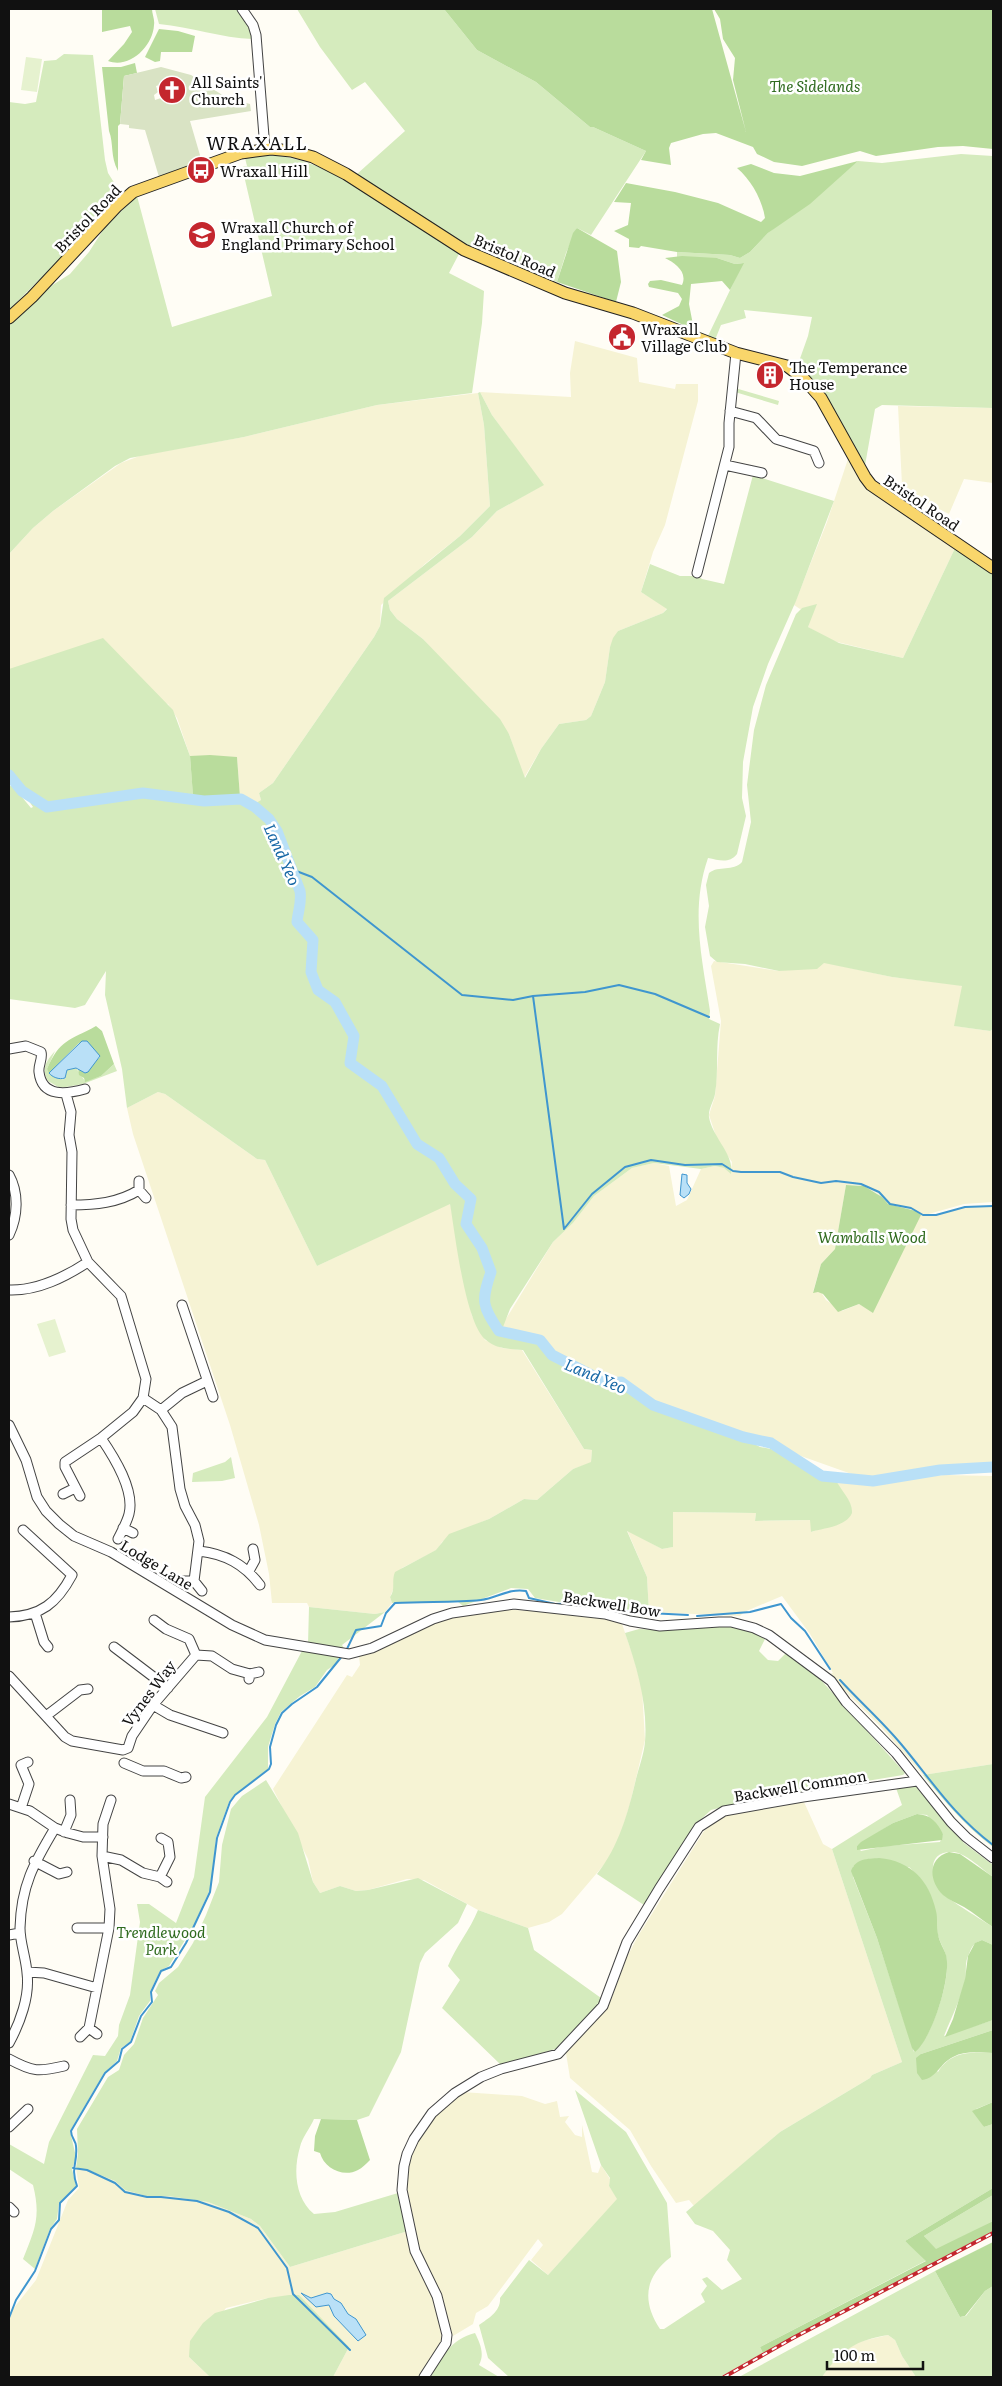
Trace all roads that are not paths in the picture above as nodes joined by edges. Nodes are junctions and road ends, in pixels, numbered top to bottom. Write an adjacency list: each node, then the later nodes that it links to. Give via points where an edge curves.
1 (242, 9): 2 (street, via 256,35)
2 (265, 149): 3 (main road, Bristol Road, via 225,158 131,193); 4 (main road, Bristol Road, via 292,151 321,161 464,250 565,292 641,316)
3 (9, 318)
4 (736, 353): 5 (street); 9 (main road, Bristol Road, via 777,362 795,371 826,406 871,485)
5 (730, 412): 6 (street, via 756,418 776,439 815,452); 7 (street)
6 (819, 463)
7 (725, 465): 8 (street); 10 (street, via 707,550)
8 (759, 470)
9 (993, 568)
10 (697, 574)
11 (9, 1049): 13 (street, via 26,1046 40,1051 39,1072 43,1084 54,1092)
12 (85, 1089): 13 (street)
13 (66, 1094): 17 (street, via 71,1112 68,1132 72,1155)
14 (9, 1175): 15 (street)
15 (12, 1189): 18 (street, via 15,1212)
16 (146, 1198): 17 (street, via 139,1185 102,1204)
17 (71, 1205): 19 (street, via 73,1230)
18 (9, 1235)
19 (88, 1262): 20 (street, via 53,1281); 24 (street, via 122,1299 145,1372)
20 (9, 1290)
21 (182, 1305): 22 (street)
22 (207, 1381): 23 (street); 25 (street, via 182,1393)
23 (213, 1397)
24 (143, 1398): 25 (street); 27 (street, via 133,1412)
25 (161, 1410): 34 (street, via 172,1427 180,1489 197,1530)
26 (9, 1425): 45 (street, Lodge Lane, via 26,1460 37,1497 52,1518 74,1536 111,1552 248,1633 265,1640)
27 (101, 1438): 28 (street, via 65,1462 77,1492); 29 (street, via 119,1463 127,1492 130,1512)
28 (63, 1494)
29 (123, 1528): 31 (street); 32 (street)
30 (23, 1530): 40 (street, via 61,1568 74,1571 51,1604)
31 (133, 1533)
32 (118, 1539)
33 (254, 1549): 35 (street, via 255,1560)
34 (199, 1551): 35 (street, via 227,1557); 36 (street)
35 (248, 1571): 38 (street)
36 (194, 1580): 37 (street); 39 (street)
37 (182, 1581)
38 (260, 1585)
39 (202, 1591)
40 (35, 1613): 41 (street); 43 (street)
41 (9, 1617)
42 (154, 1620): 46 (street, via 166,1630 189,1639)
43 (44, 1645)
44 (114, 1647): 50 (street)
45 (345, 1654): 57 (street, Backwell Bow, via 372,1648 432,1619 452,1613 514,1604 605,1614 660,1626 719,1622 744,1625 769,1635 830,1681 896,1753)
46 (196, 1655): 47 (street, via 212,1656 250,1677); 50 (street, Vynes Way)
47 (259, 1672)
48 (9, 1676): 52 (street, Vynes Way)
49 (84, 1688): 52 (street)
50 (168, 1688): 51 (street, Vynes Way)
51 (153, 1705): 53 (street, via 170,1715); 54 (street, Vynes Way)
52 (46, 1716): 54 (street, Vynes Way, via 69,1740)
53 (219, 1729)
54 (125, 1750): 56 (street, Vynes Way, via 124,1764)
55 (28, 1762): 61 (street, via 21,1765 29,1784)
56 (183, 1778)
57 (917, 1781): 67 (street, Backwell Bow, via 966,1837); 84 (street, Backwell Common, via 724,1810 700,1827 628,1942 603,2006 558,2054 501,2069 481,2078 455,2093 432,2113 407,2154 402,2190 415,2251 436,2296 447,2335 446,2343)
58 (70, 1799): 63 (street, via 71,1815)
59 (9, 1804): 61 (street)
60 (111, 1805): 64 (street)
61 (21, 1808): 62 (street)
62 (54, 1828): 63 (street); 68 (street)
63 (64, 1832): 64 (street)
64 (102, 1837): 66 (street)
65 (161, 1838): 66 (street, via 168,1842 170,1853 164,1880 143,1873 121,1860)
66 (102, 1856): 71 (street, via 110,1906)
67 (993, 1858)
68 (34, 1862): 69 (street, via 58,1874); 72 (street, via 23,1897)
69 (67, 1872)
70 (77, 1928): 71 (street)
71 (109, 1928): 75 (street)
72 (20, 1933): 73 (street); 74 (street)
73 (9, 1935)
74 (27, 1972): 75 (street, via 44,1973); 79 (street, via 27,1993)
75 (97, 1988): 76 (street)
76 (89, 2028): 77 (street); 78 (street)
77 (97, 2034)
78 (80, 2037)
79 (9, 2043)
80 (9, 2059): 81 (street, via 34,2071)
81 (64, 2066)
82 (25, 2115): 83 (street)
83 (9, 2127)
84 (424, 2377)

